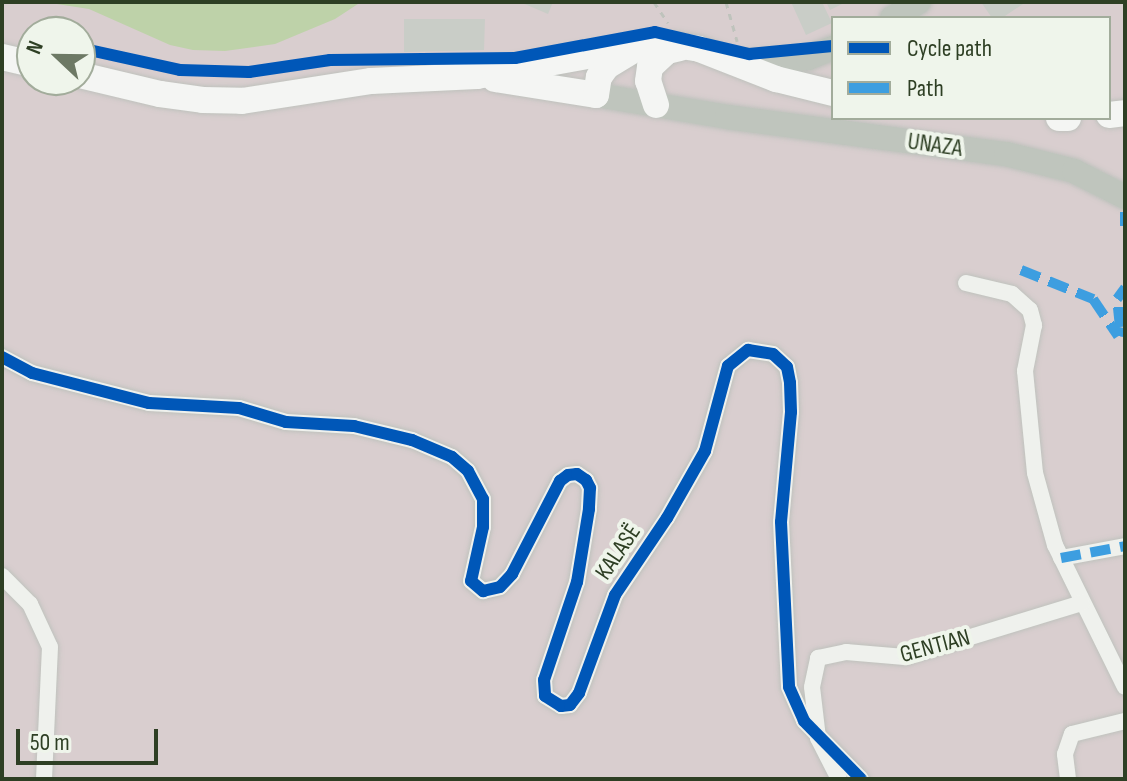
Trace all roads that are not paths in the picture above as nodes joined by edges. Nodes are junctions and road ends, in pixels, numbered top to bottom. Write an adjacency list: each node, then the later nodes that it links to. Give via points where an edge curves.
1 (919, 2): 2 (main road)
2 (895, 16)
3 (676, 36): 4 (main road); 6 (main road); 11 (main road, via 650,67 648,81)
4 (651, 38): 7 (main road); 10 (main road, via 607,66)
5 (831, 49): 6 (main road, via 808,58)
6 (738, 53): 9 (main road, via 791,83)
7 (477, 76): 8 (main road, via 371,81 242,101 160,94); 10 (main road)
8 (96, 79)
9 (831, 93)
10 (596, 95): 11 (main road, UNAZA)
11 (656, 105): 12 (main road, UNAZA, via 1006,154 1074,171)
12 (1125, 197)
13 (966, 283): 16 (street, via 1012,294 1030,310 1034,325 1025,371 1031,452)
14 (2, 357): 21 (street, KALASË, via 32,373 139,401 239,408 286,422 354,426 412,440 452,457 468,471 483,499 483,527 471,581 483,591 500,587 512,574 560,481 577,474 590,488 589,509 577,582 544,680 545,696 552,703 570,705 587,676 615,595 705,451 728,366 748,350 764,350 780,359 789,374 791,412 781,522 789,687 793,704)
15 (1125, 546): 16 (street)
16 (1061, 558): 18 (street)
17 (2, 576): 22 (street, via 30,604 50,647)
18 (1082, 603): 19 (street); 21 (street, GENTIAN, via 905,657 846,652 818,658 812,687)
19 (1125, 687)
20 (1125, 721): 25 (street, via 1072,734 1065,754)
21 (818, 738): 23 (street); 24 (street, KALASË)
22 (44, 779)
23 (839, 779)
24 (861, 779)
25 (1068, 779)

